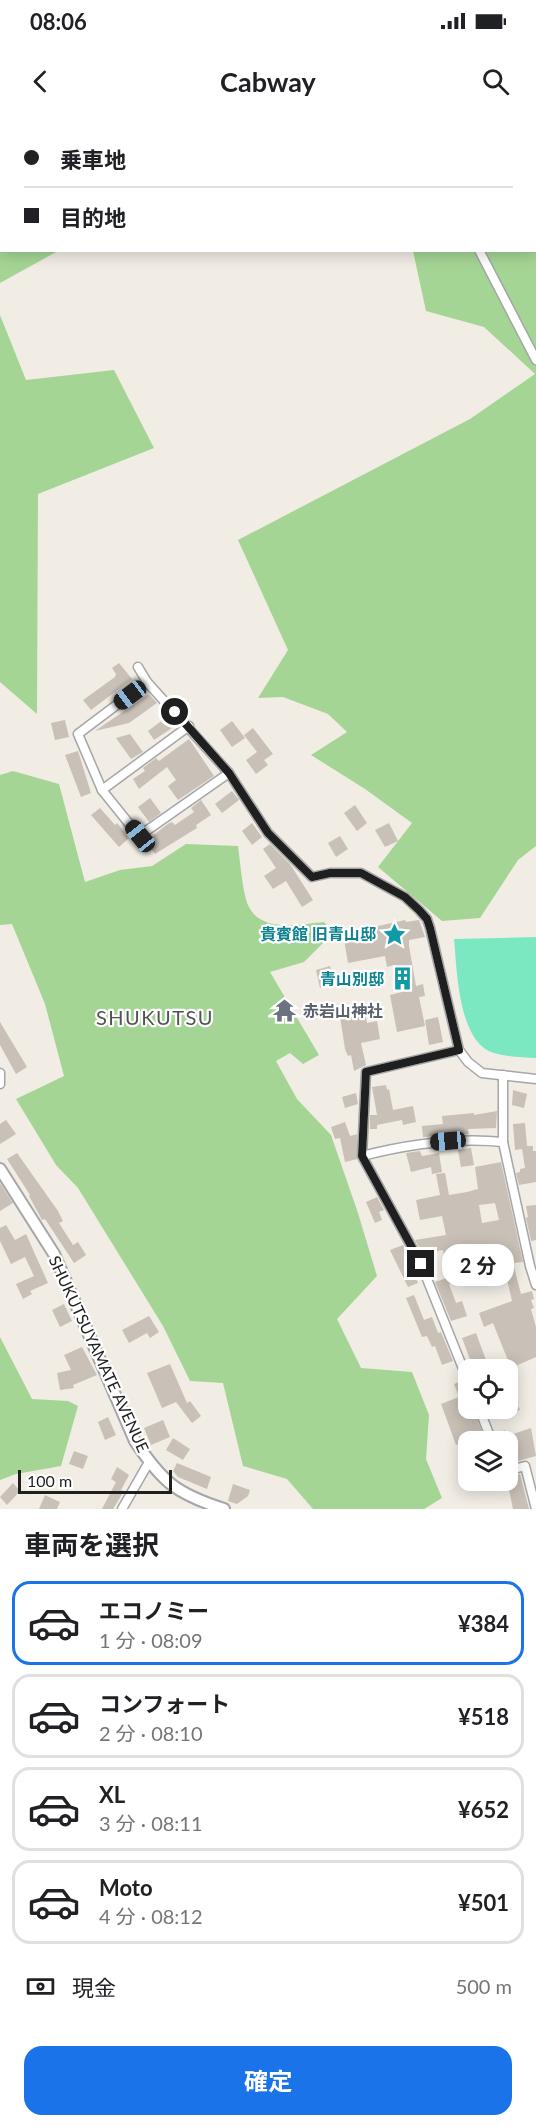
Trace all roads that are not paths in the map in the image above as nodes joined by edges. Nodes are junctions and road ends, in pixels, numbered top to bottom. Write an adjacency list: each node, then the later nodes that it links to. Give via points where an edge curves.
1 (480, 252): 2 (street)
2 (536, 360)
3 (138, 667): 4 (street)
4 (147, 682): 5 (street); 7 (street, via 78,734)
5 (189, 726): 6 (street); 7 (street)
6 (229, 773): 7 (street, via 140,836); 8 (street, via 268,833 312,877 361,873 405,897 427,919)
7 (102, 790)
8 (459, 1050): 10 (street, via 482,1073); 14 (street, via 366,1072)
9 (0, 1073): 12 (street)
10 (502, 1075): 11 (street); 13 (street)
11 (536, 1079)
12 (0, 1084)
13 (503, 1142): 14 (street, via 471,1139 425,1143); 16 (street)
14 (362, 1156): 17 (street, via 421,1264)
15 (0, 1169): 18 (street, SHUKUTSUYAMATE AVENUE, via 54,1254 135,1441)
16 (536, 1285)
17 (459, 1359)
18 (149, 1462): 20 (street); 21 (street, SHUKUTSUYAMATE AVENUE, via 167,1482 191,1498)
19 (518, 1468): 22 (street, via 525,1466)
20 (122, 1509)
21 (224, 1509)
22 (536, 1509)

